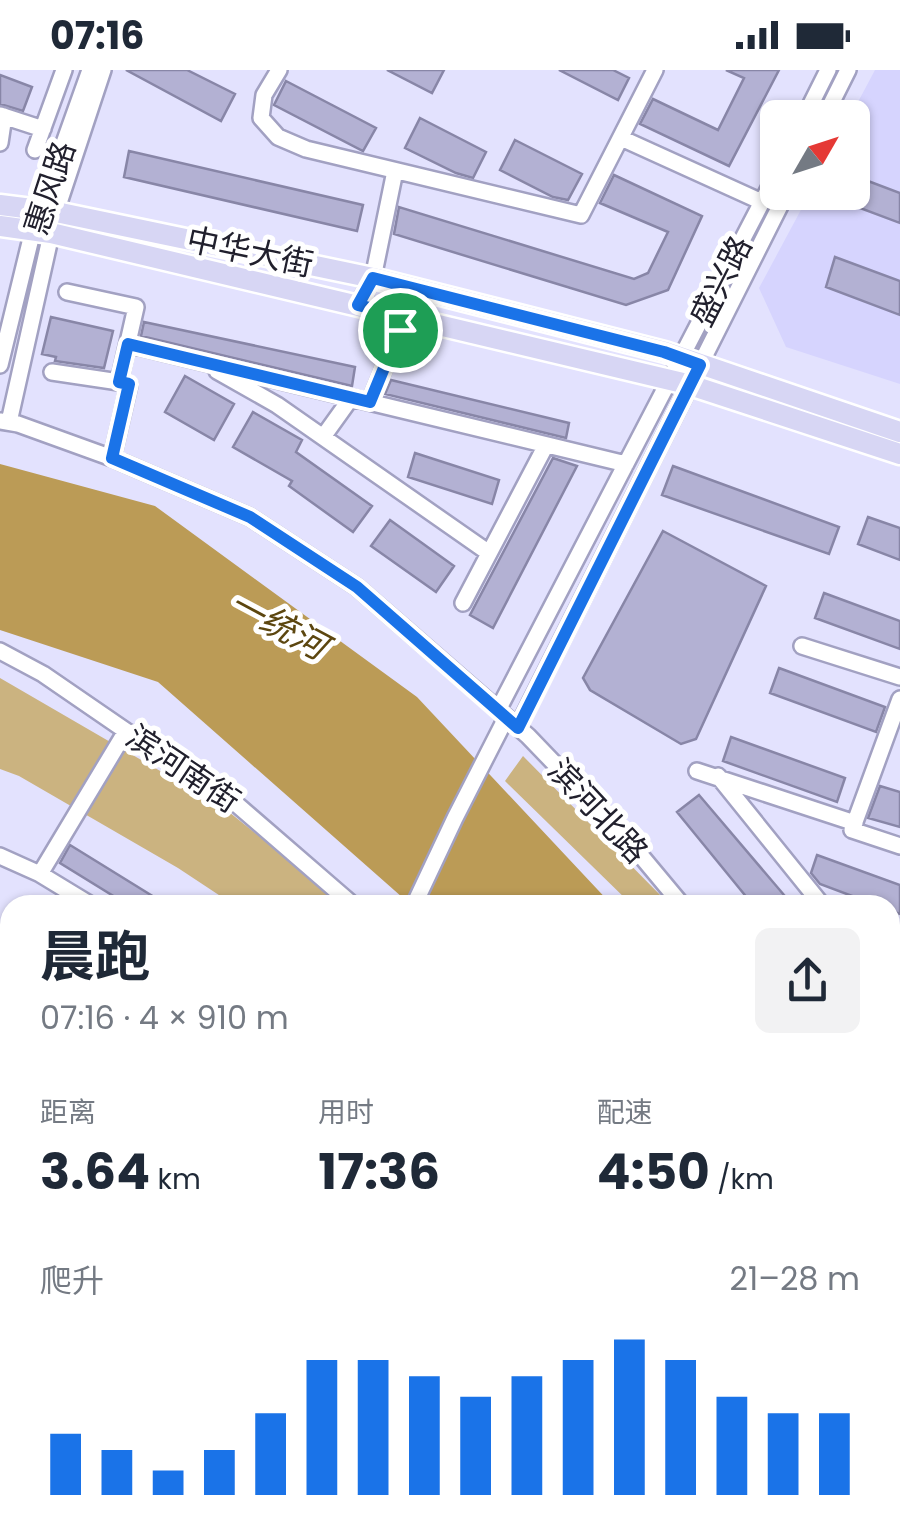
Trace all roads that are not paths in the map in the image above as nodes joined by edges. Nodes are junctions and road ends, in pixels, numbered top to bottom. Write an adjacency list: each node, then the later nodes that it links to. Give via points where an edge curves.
1 (64, 70): 11 (street)
2 (90, 70): 20 (street, 惠风路)
3 (103, 70): 20 (street)
4 (280, 70): 15 (street, via 264,95 261,118 278,136)
5 (656, 70): 12 (street)
6 (828, 70): 8 (street)
7 (848, 70): 9 (street)
8 (813, 100)
9 (833, 100)
10 (2, 116): 11 (street); 13 (street)
11 (43, 129): 14 (street)
12 (621, 138): 15 (street, via 581,215); 16 (street)
13 (0, 143)
14 (35, 150)
15 (395, 171): 22 (street)
16 (760, 201)
17 (0, 205): 20 (main road, 中华大街)
18 (760, 206): 28 (street, 盛兴路)
19 (777, 210): 28 (street, 盛兴路)
20 (45, 222): 21 (main road, 中华大街); 22 (main road, 中华大街); 24 (main road, 中华大街); 29 (street, 惠风路); 35 (street)
21 (0, 226)
22 (373, 278): 24 (street); 28 (main road, 中华大街)
23 (67, 292): 26 (street, via 136,307)
24 (358, 305): 25 (main road, 中华大街)
25 (405, 317): 32 (main road, 中华大街); 34 (street)
26 (128, 344): 27 (street); 31 (street)
27 (200, 361): 33 (street); 37 (street)
28 (690, 362): 32 (street, 盛兴路); 36 (main road, 中华大街)
29 (0, 365)
30 (52, 372): 31 (street)
31 (119, 382): 40 (street, via 129,384)
32 (680, 382): 39 (main road, 中华大街); 41 (street, 盛兴路); 48 (street, 盛兴路)
33 (351, 398): 34 (street); 37 (street)
34 (370, 402): 38 (street)
35 (4, 421): 40 (street, 滨河北路)
36 (900, 432)
37 (323, 438): 42 (street)
38 (546, 445): 41 (street); 42 (street)
39 (900, 454)
40 (112, 458): 48 (street, 滨河北路, via 250,517 357,587)
41 (626, 464): 48 (street, 盛兴路)
42 (489, 553): 43 (street)
43 (463, 603)
44 (802, 646): 46 (street)
45 (0, 650): 49 (street, 滨河南街)
46 (900, 677)
47 (900, 699): 52 (street)
48 (508, 719): 58 (street); 59 (street, 滨河北路)
49 (126, 731): 55 (street); 57 (street, 滨河南街, via 212,782)
50 (697, 772): 51 (street)
51 (718, 776): 52 (street); 60 (street)
52 (855, 823): 53 (street, via 852,830)
53 (900, 846)
54 (0, 856): 55 (street)
55 (40, 874): 56 (street)
56 (75, 895)
57 (342, 895)
58 (419, 895)
59 (674, 895)
60 (814, 895)

